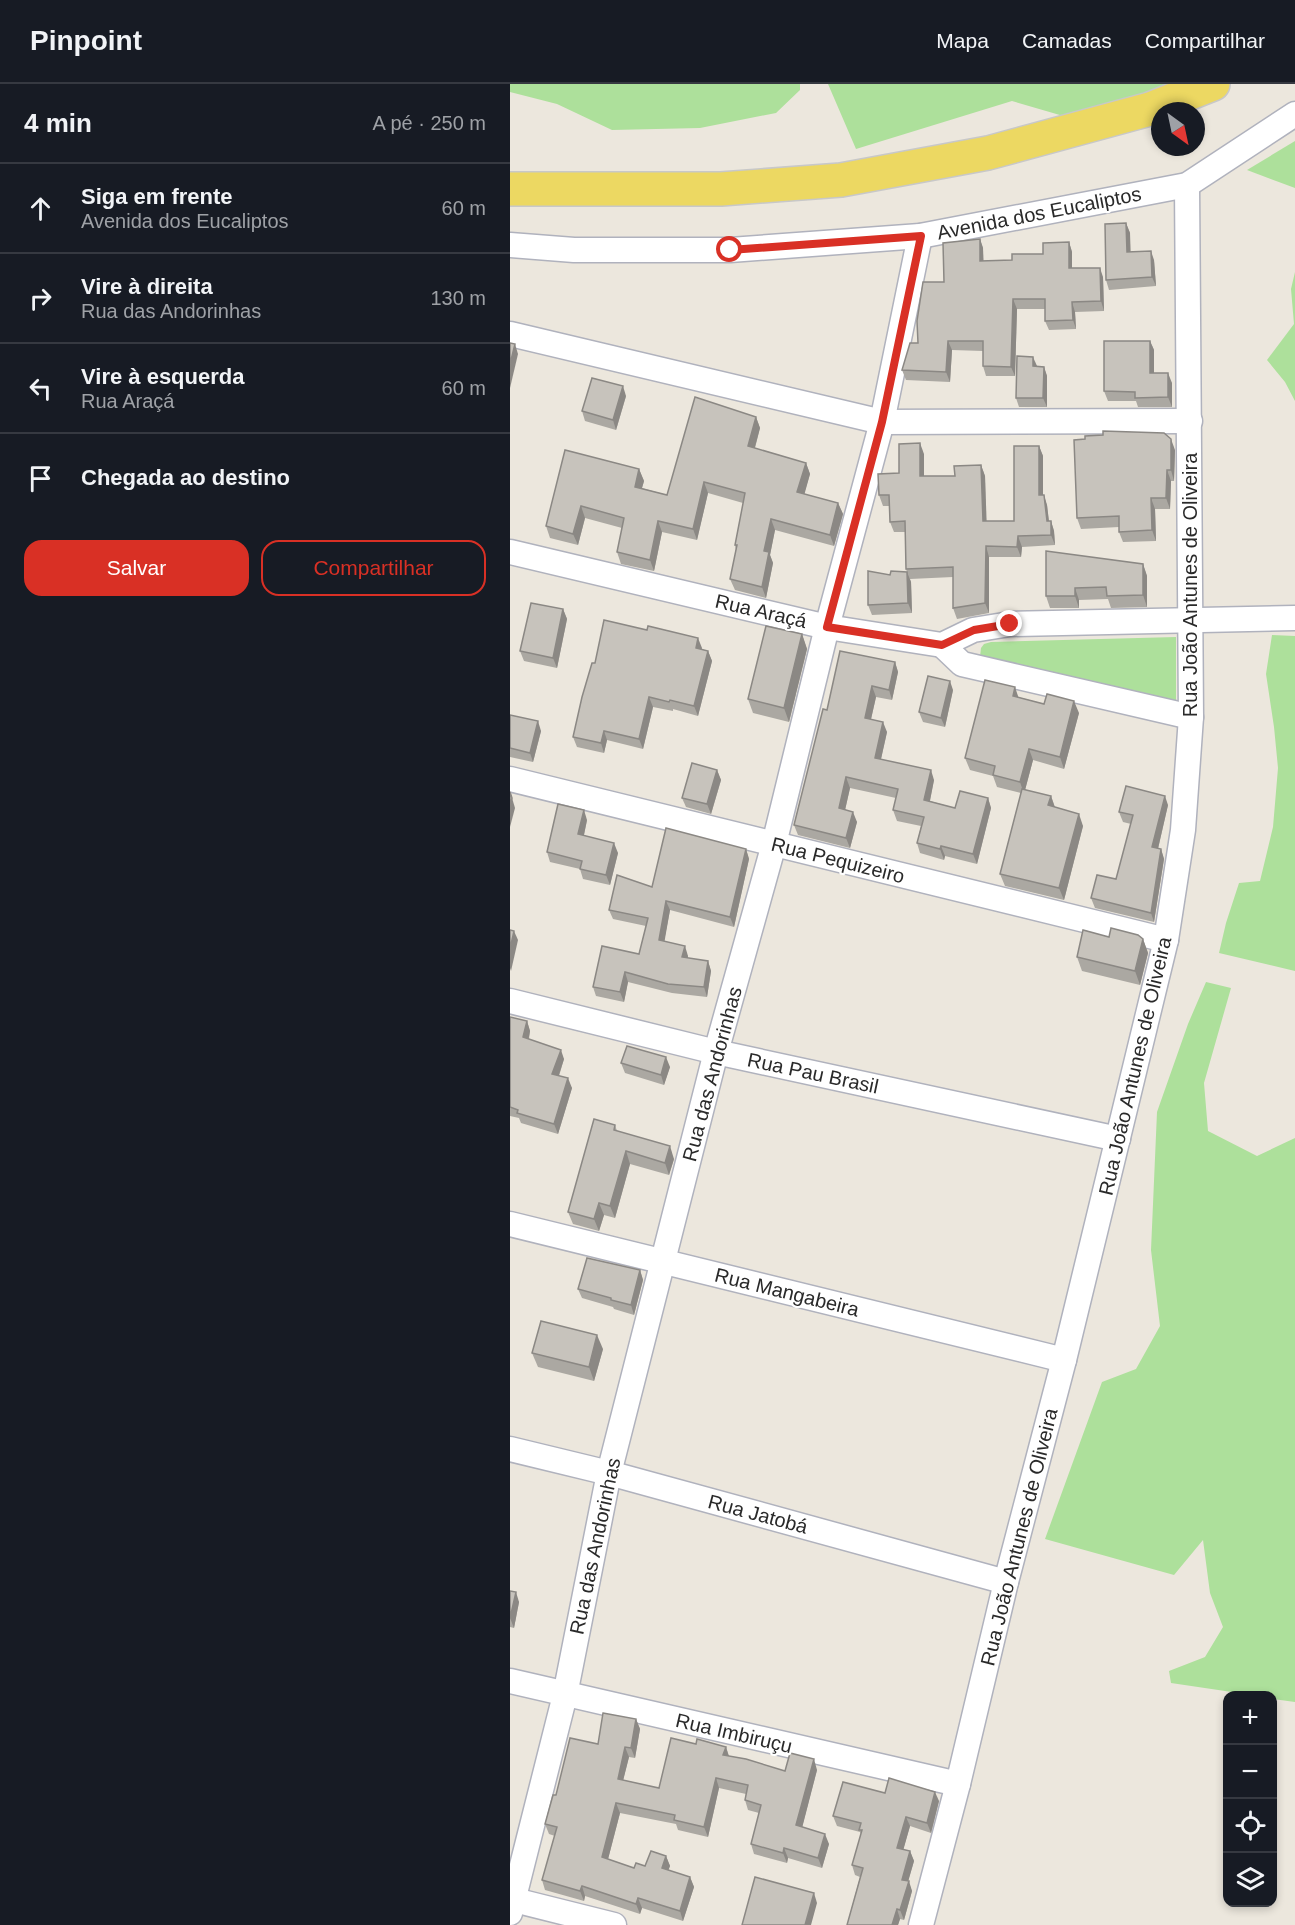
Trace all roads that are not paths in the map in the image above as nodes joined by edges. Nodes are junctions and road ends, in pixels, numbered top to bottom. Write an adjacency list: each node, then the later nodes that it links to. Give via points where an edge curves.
1 (1213, 84): 4 (main road, via 1150,109 988,153 841,180 721,189)
2 (1295, 114): 3 (street, Avenida dos Eucaliptos)
3 (1187, 185): 5 (street, Avenida dos Eucaliptos); 9 (street, Rua João Antunes de Oliveira)
4 (510, 189)
5 (921, 236): 6 (street, Avenida dos Eucaliptos, via 730,250 574,250); 8 (street, Rua das Andorinhas)
6 (510, 245)
7 (510, 334): 8 (street)
8 (882, 422): 9 (street); 13 (street, Rua das Andorinhas)
9 (1190, 422): 12 (street, Rua João Antunes de Oliveira)
10 (510, 552): 13 (street, Rua Araçá)
11 (1295, 618): 12 (street)
12 (1191, 619): 14 (street, via 1010,624 974,630); 15 (street, Rua João Antunes de Oliveira)
13 (827, 627): 14 (street, Rua Araçá); 17 (street, Rua das Andorinhas)
14 (942, 645): 15 (street, via 962,664)
15 (1191, 717): 18 (street, Rua João Antunes de Oliveira, via 1183,830)
16 (510, 778): 17 (street, Rua Pequizeiro)
17 (774, 844): 18 (street, Rua Pequizeiro); 20 (street, Rua das Andorinhas)
18 (1166, 940): 21 (street, Rua João Antunes de Oliveira)
19 (510, 1000): 20 (street, Rua Pau Brasil)
20 (716, 1052): 21 (street, Rua Pau Brasil); 23 (street, Rua das Andorinhas)
21 (1118, 1139): 24 (street, Rua João Antunes de Oliveira)
22 (510, 1224): 23 (street, Rua Mangabeira)
23 (663, 1262): 24 (street, Rua Mangabeira); 26 (street, Rua das Andorinhas)
24 (1064, 1359): 27 (street, Rua João Antunes de Oliveira)
25 (510, 1449): 26 (street, Rua Jatobá)
26 (609, 1473): 27 (street, Rua Jatobá); 29 (street, Rua das Andorinhas)
27 (1006, 1582): 30 (street, Rua João Antunes de Oliveira)
28 (510, 1681): 29 (street, Rua Imbiruçu)
29 (565, 1695): 30 (street, Rua Imbiruçu); 31 (street, Rua das Andorinhas)
30 (958, 1784): 33 (street, Rua João Antunes de Oliveira)
31 (511, 1904): 32 (street)
32 (615, 1925)
33 (921, 1925)

